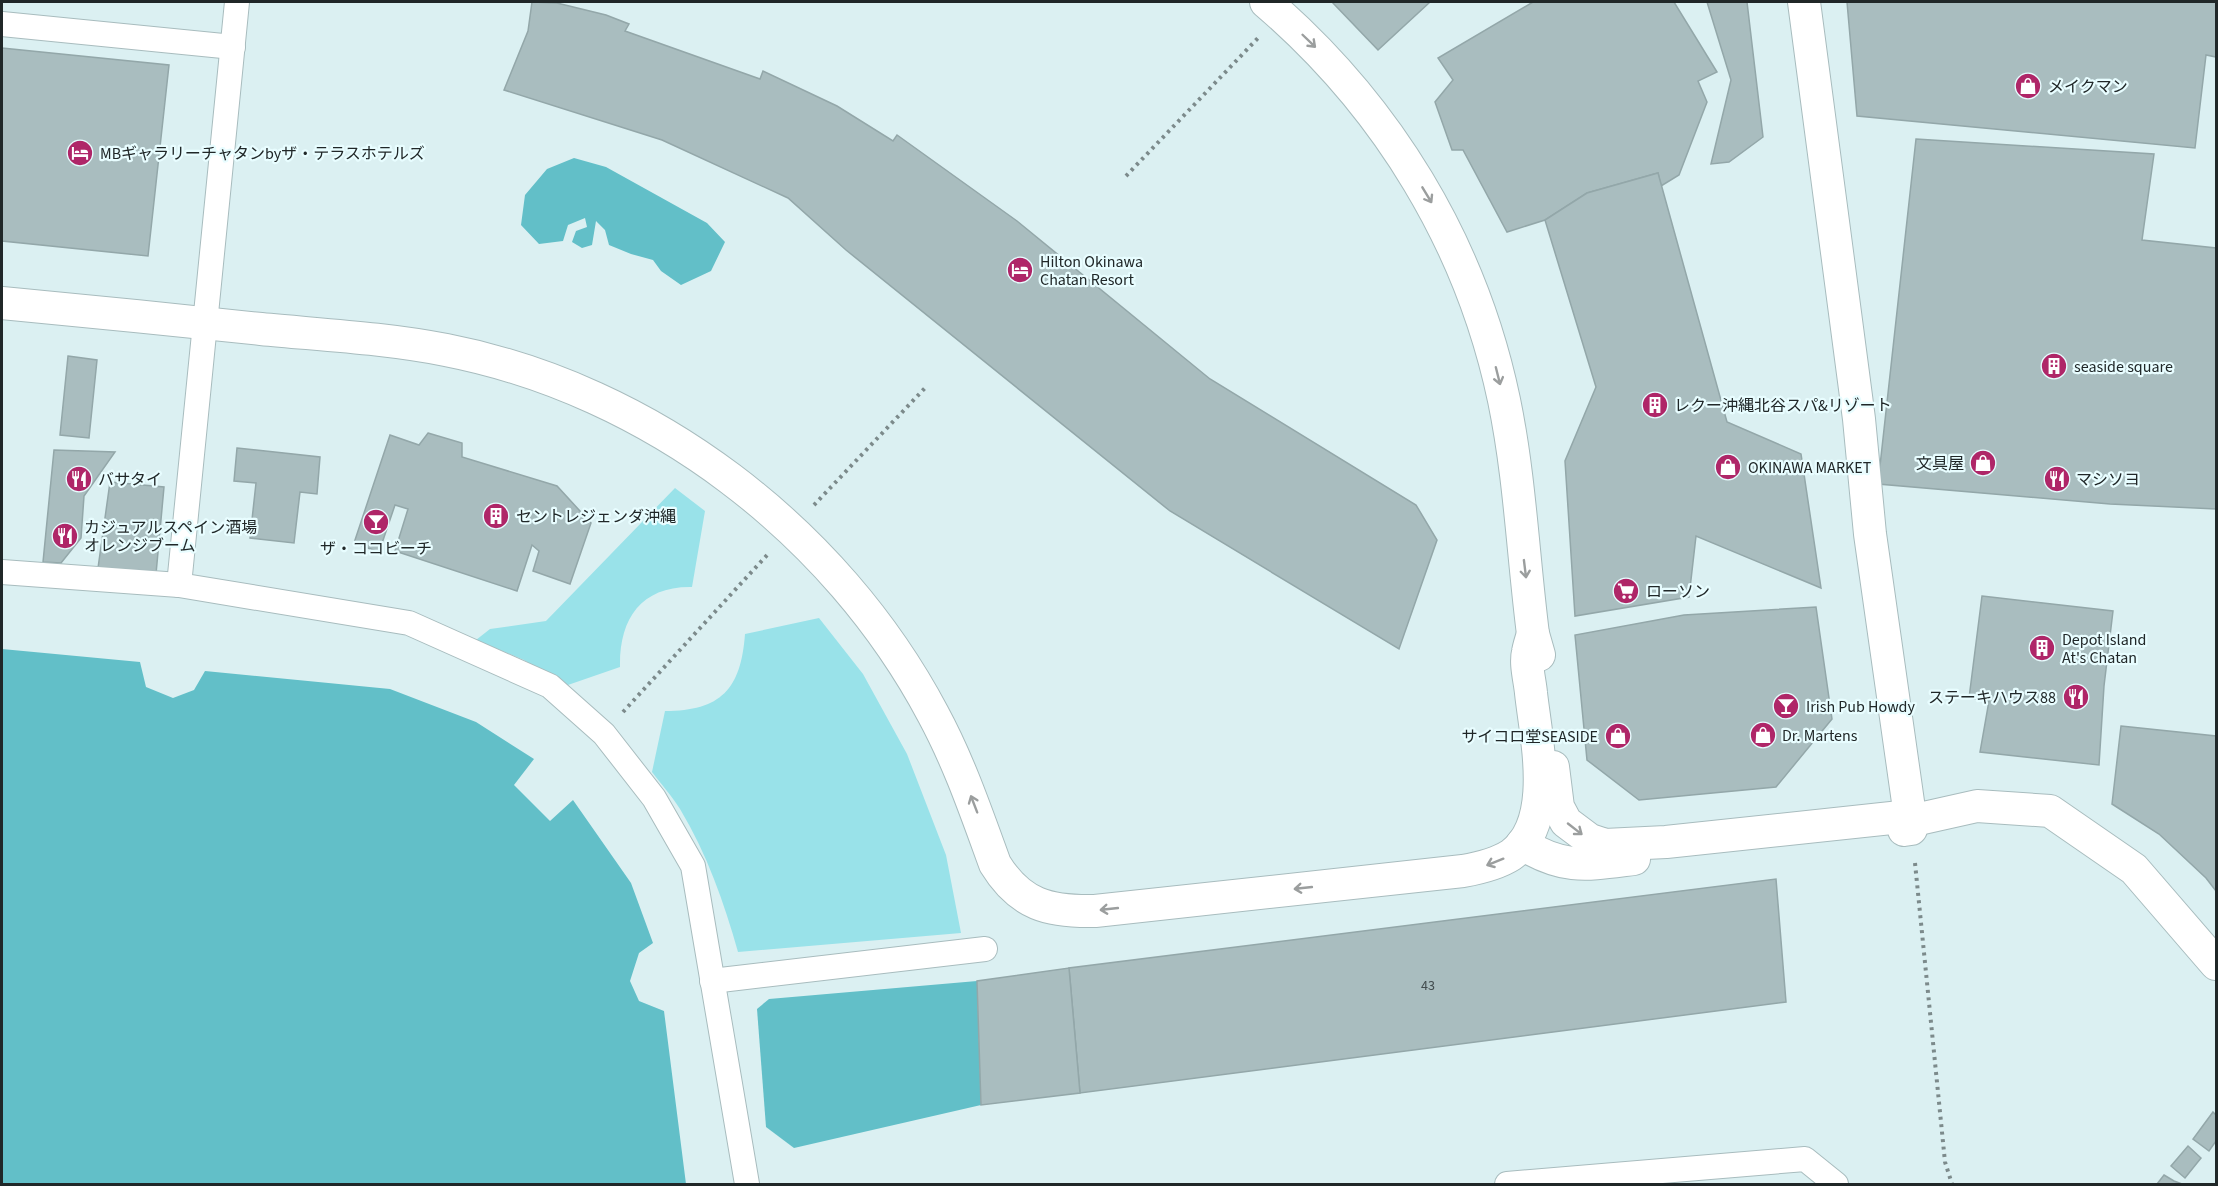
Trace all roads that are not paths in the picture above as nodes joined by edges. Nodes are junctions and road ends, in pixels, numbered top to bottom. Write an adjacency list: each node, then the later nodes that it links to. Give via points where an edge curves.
1 (237, 2): 5 (street)
2 (1266, 2): 10 (street, one-way to 10, via 1343,76 1376,116 1432,204 1467,275 1504,401)
3 (1804, 2): 11 (street, via 1859,419 1870,534)
4 (2, 24): 5 (street)
5 (233, 47): 7 (street)
6 (2, 303): 7 (street)
7 (205, 323): 9 (street); 12 (street, one-way to 7, via 1494,864 1463,871 1095,910 1057,910 1038,904 1012,887 995,864 944,734 874,621 807,543 717,468 623,412 500,364 447,350 385,341)
8 (2, 572): 9 (street)
9 (178, 585): 15 (street, via 409,623 550,686 604,734 654,798 693,866)
10 (1533, 634): 11 (street, one-way to 11, via 1558,807 1566,822 1590,840 1619,846); 12 (street, via 1527,654 1539,796 1536,816)
11 (1911, 822): 12 (street, via 1579,864 1554,860); 14 (street, via 1977,806 2050,811 2134,869)
12 (1521, 844)
13 (985, 949): 15 (street)
14 (2217, 964)
15 (712, 981): 16 (street)
16 (747, 1185)
17 (1508, 1185): 18 (street, via 1805,1159)
18 (1836, 1185)

